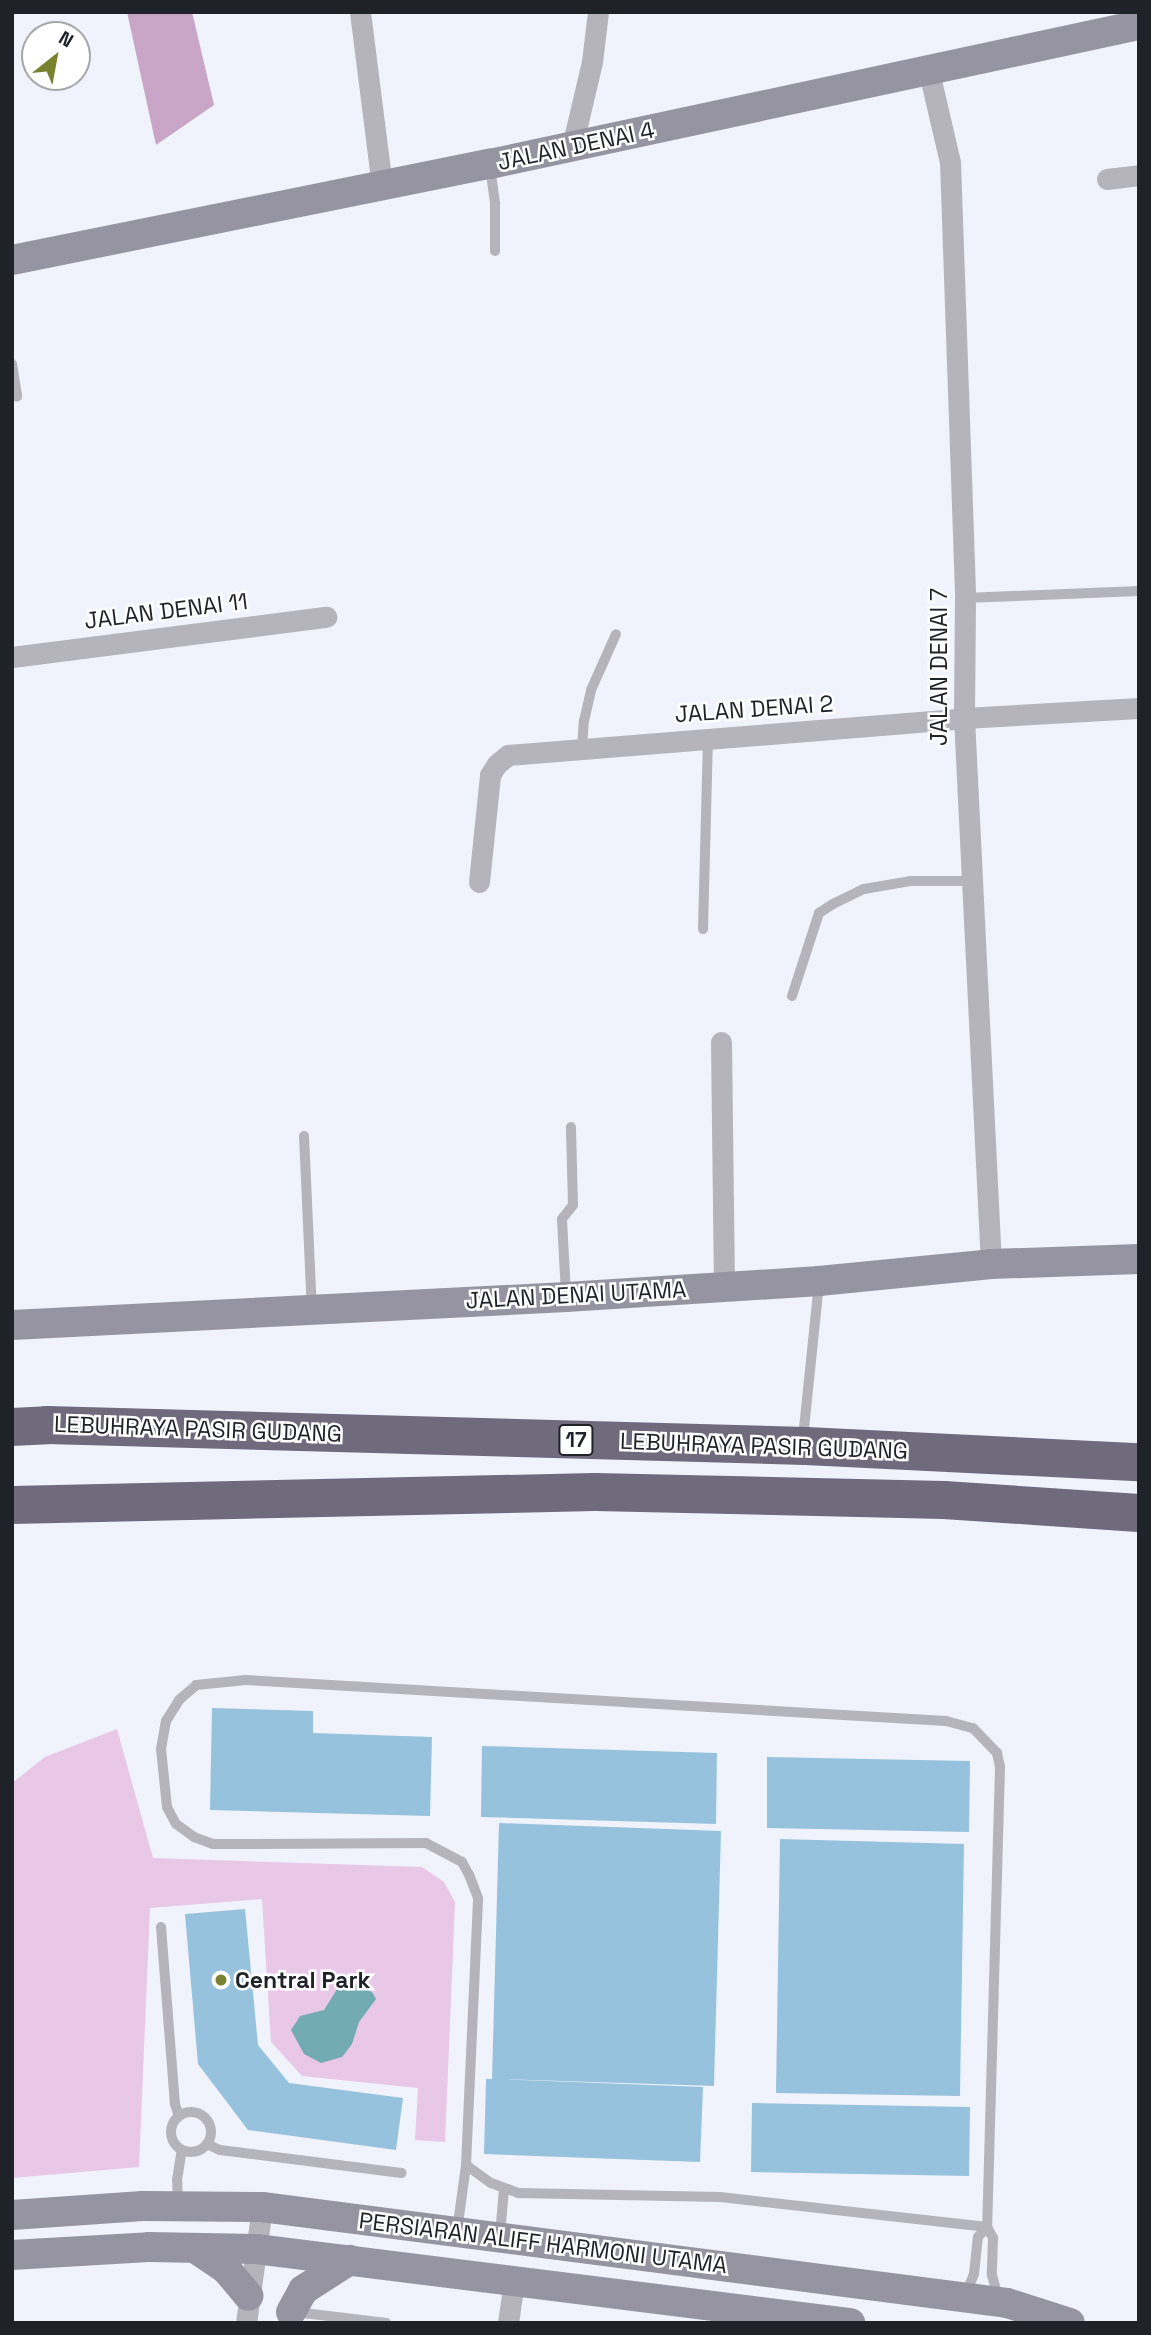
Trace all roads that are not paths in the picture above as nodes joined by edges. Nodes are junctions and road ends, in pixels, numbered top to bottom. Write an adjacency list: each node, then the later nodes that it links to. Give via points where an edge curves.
1 (360, 12): 9 (street)
2 (598, 12): 5 (street, via 592,62)
3 (1139, 25): 4 (street, JALAN DENAI 4)
4 (929, 72): 5 (street, JALAN DENAI 4); 15 (street, JALAN DENAI 7, via 950,162)
5 (572, 147): 6 (street, JALAN DENAI 4)
6 (490, 164): 9 (street, JALAN DENAI 4); 10 (lane)
7 (1139, 175): 8 (street)
8 (1107, 179)
9 (382, 185): 11 (street, JALAN DENAI 4)
10 (495, 251)
11 (12, 260)
12 (12, 364): 13 (lane)
13 (18, 397)
14 (1139, 591): 15 (lane)
15 (965, 597): 20 (street, JALAN DENAI 7)
16 (326, 617): 18 (street, JALAN DENAI 11)
17 (615, 634): 22 (lane, via 591,690)
18 (12, 657)
19 (1139, 708): 20 (street, JALAN DENAI 2)
20 (964, 718): 21 (street, JALAN DENAI 2); 23 (street, JALAN DENAI 7)
21 (708, 739): 22 (street, JALAN DENAI 2); 25 (lane)
22 (582, 747): 24 (street, JALAN DENAI 2, via 508,755 497,764 487,791)
23 (972, 881): 26 (lane, via 911,881 864,889 833,904 819,913); 31 (street, JALAN DENAI 7)
24 (480, 882)
25 (703, 929)
26 (792, 996)
27 (721, 1042): 33 (street)
28 (571, 1127): 34 (lane, via 573,1205 562,1219)
29 (304, 1136): 35 (lane)
30 (1139, 1259): 31 (street, JALAN DENAI UTAMA)
31 (991, 1264): 32 (street, JALAN DENAI UTAMA)
32 (819, 1281): 33 (street, JALAN DENAI UTAMA); 38 (lane)
33 (724, 1287): 34 (street, JALAN DENAI UTAMA)
34 (566, 1297): 35 (street, JALAN DENAI UTAMA)
35 (312, 1309): 36 (street, JALAN DENAI UTAMA)
36 (12, 1325)
37 (12, 1427): 38 (highway, LEBUHRAYA PASIR GUDANG / 17)
38 (802, 1447): 39 (highway, LEBUHRAYA PASIR GUDANG / 17)
39 (1139, 1462)
40 (23, 1505): 41 (highway, via 595,1492 944,1500)
41 (1139, 1513)
42 (160, 1927): 43 (lane)
43 (179, 2116): 44 (lane, via 191,2112 203,2116 211,2127); 45 (lane, via 172,2131)
44 (207, 2144): 45 (lane, via 196,2151); 47 (lane, via 220,2150)
45 (182, 2150): 49 (lane)
46 (466, 2165): 48 (lane); 52 (lane, via 478,1898 462,1862 426,1843 213,1844 194,1837 176,1824 167,1807 161,1749 166,1721 196,1685 260,1680 919,1719 973,1728 997,1753 1000,1767); 53 (lane)
47 (402, 2174)
48 (504, 2189): 52 (lane, via 538,2195 720,2197); 54 (lane)
49 (178, 2206): 50 (street, PERSIARAN ALIFF HARMONI UTAMA); 51 (street, PERSIARAN ALIFF HARMONI UTAMA)
50 (262, 2207): 53 (street, PERSIARAN ALIFF HARMONI UTAMA); 56 (street)
51 (12, 2215)
52 (986, 2227): 60 (lane, via 978,2237 969,2286); 61 (lane, via 993,2238 994,2282)
53 (457, 2231): 54 (street, PERSIARAN ALIFF HARMONI UTAMA)
54 (500, 2237): 60 (street, PERSIARAN ALIFF HARMONI UTAMA)
55 (195, 2248): 56 (street, PERSIARAN ALIFF HARMONI UTAMA); 57 (street, PERSIARAN ALIFF HARMONI UTAMA); 62 (street, via 226,2269)
56 (256, 2249): 58 (street, PERSIARAN ALIFF HARMONI UTAMA); 62 (street)
57 (12, 2255)
58 (350, 2260): 59 (street, PERSIARAN ALIFF HARMONI UTAMA); 63 (street, via 303,2290)
59 (514, 2281): 65 (street); 66 (street, PERSIARAN ALIFF HARMONI UTAMA)
60 (950, 2296): 61 (street, PERSIARAN ALIFF HARMONI UTAMA)
61 (1007, 2303): 67 (street, PERSIARAN ALIFF HARMONI UTAMA)
62 (248, 2309)
63 (291, 2317): 64 (lane)
64 (386, 2323)
65 (508, 2323)
66 (849, 2323)
67 (1070, 2323)

